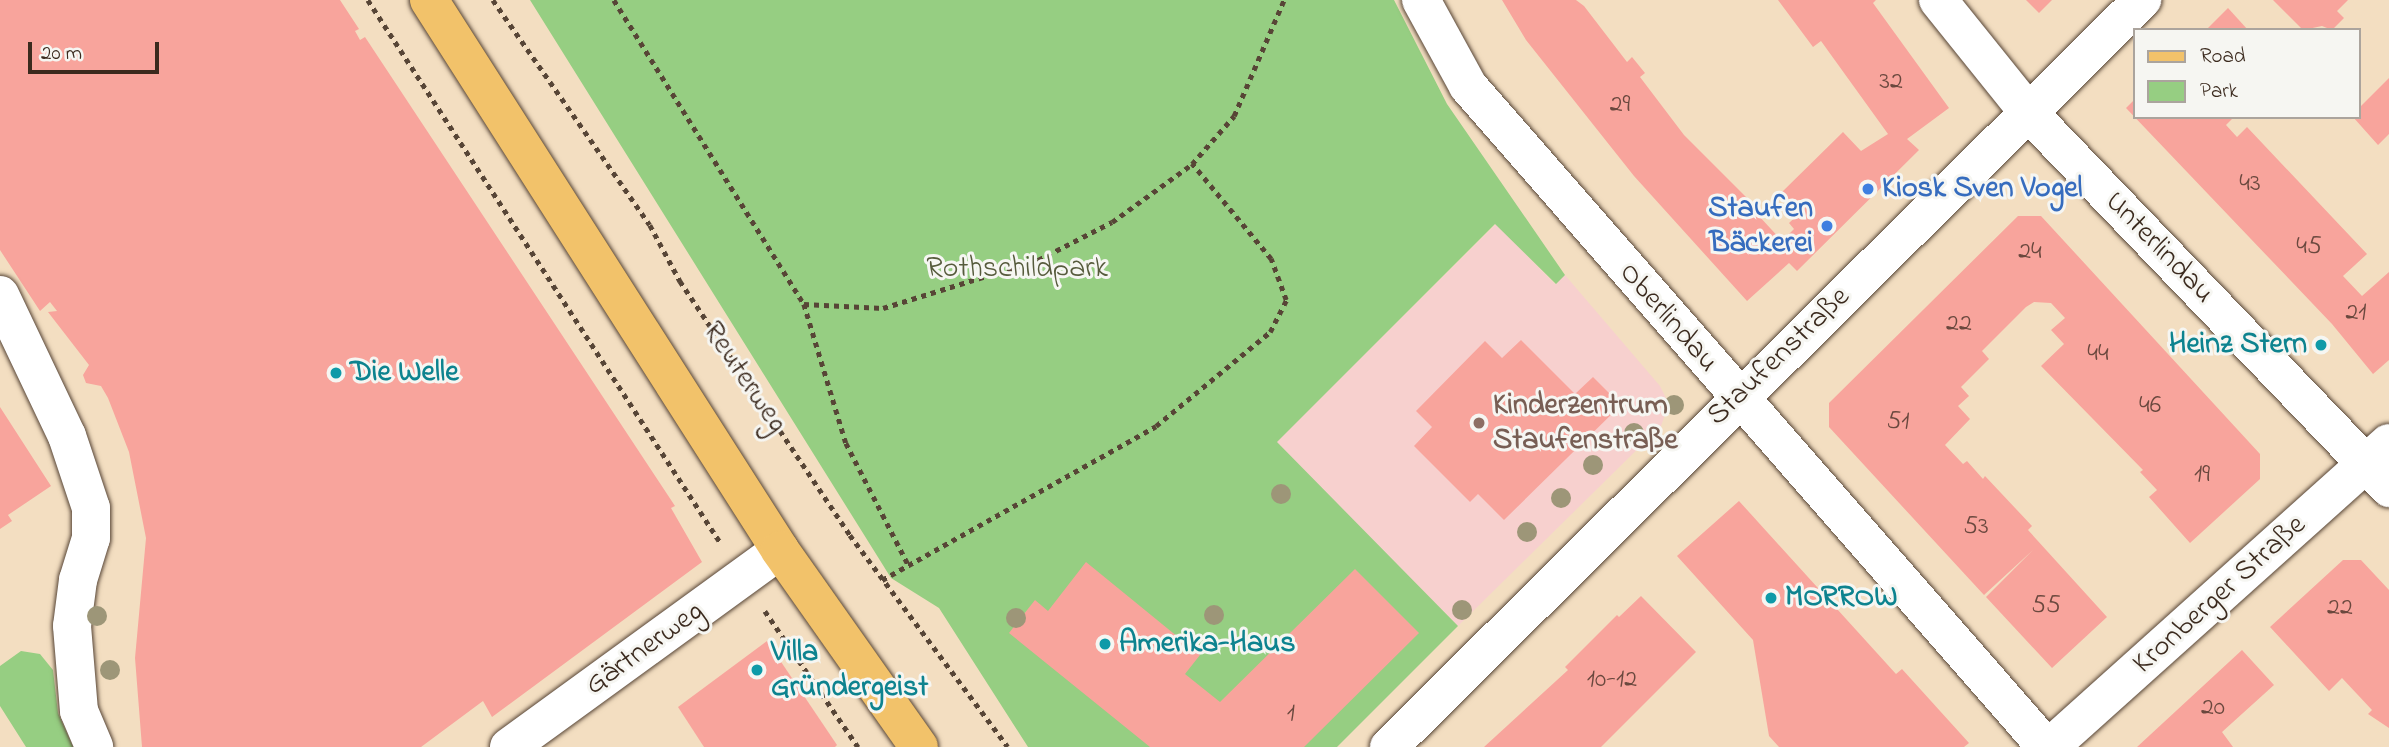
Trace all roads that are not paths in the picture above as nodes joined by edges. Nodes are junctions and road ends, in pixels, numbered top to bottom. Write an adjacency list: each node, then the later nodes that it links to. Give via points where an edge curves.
1 (429, 0): 9 (main road, Reuterweg)
2 (1422, 0): 7 (street, Oberlindau, via 1468,86)
3 (1938, 0): 5 (street, Unterlindau)
4 (2142, 0): 5 (street, Staufenstraße)
5 (2029, 113): 7 (street, Staufenstraße); 8 (street, Unterlindau)
6 (0, 295): 11 (street, via 67,436 91,508 91,538 78,580 72,626 79,711)
7 (1737, 397): 10 (street, Staufenstraße); 14 (street, Oberlindau)
8 (2382, 465): 14 (street, Kronberger Straße)
9 (780, 550): 12 (street, Gärtnerweg); 13 (main road, Reuterweg)
10 (1396, 744)
11 (94, 747)
12 (509, 747)
13 (919, 747)
14 (2048, 747)

